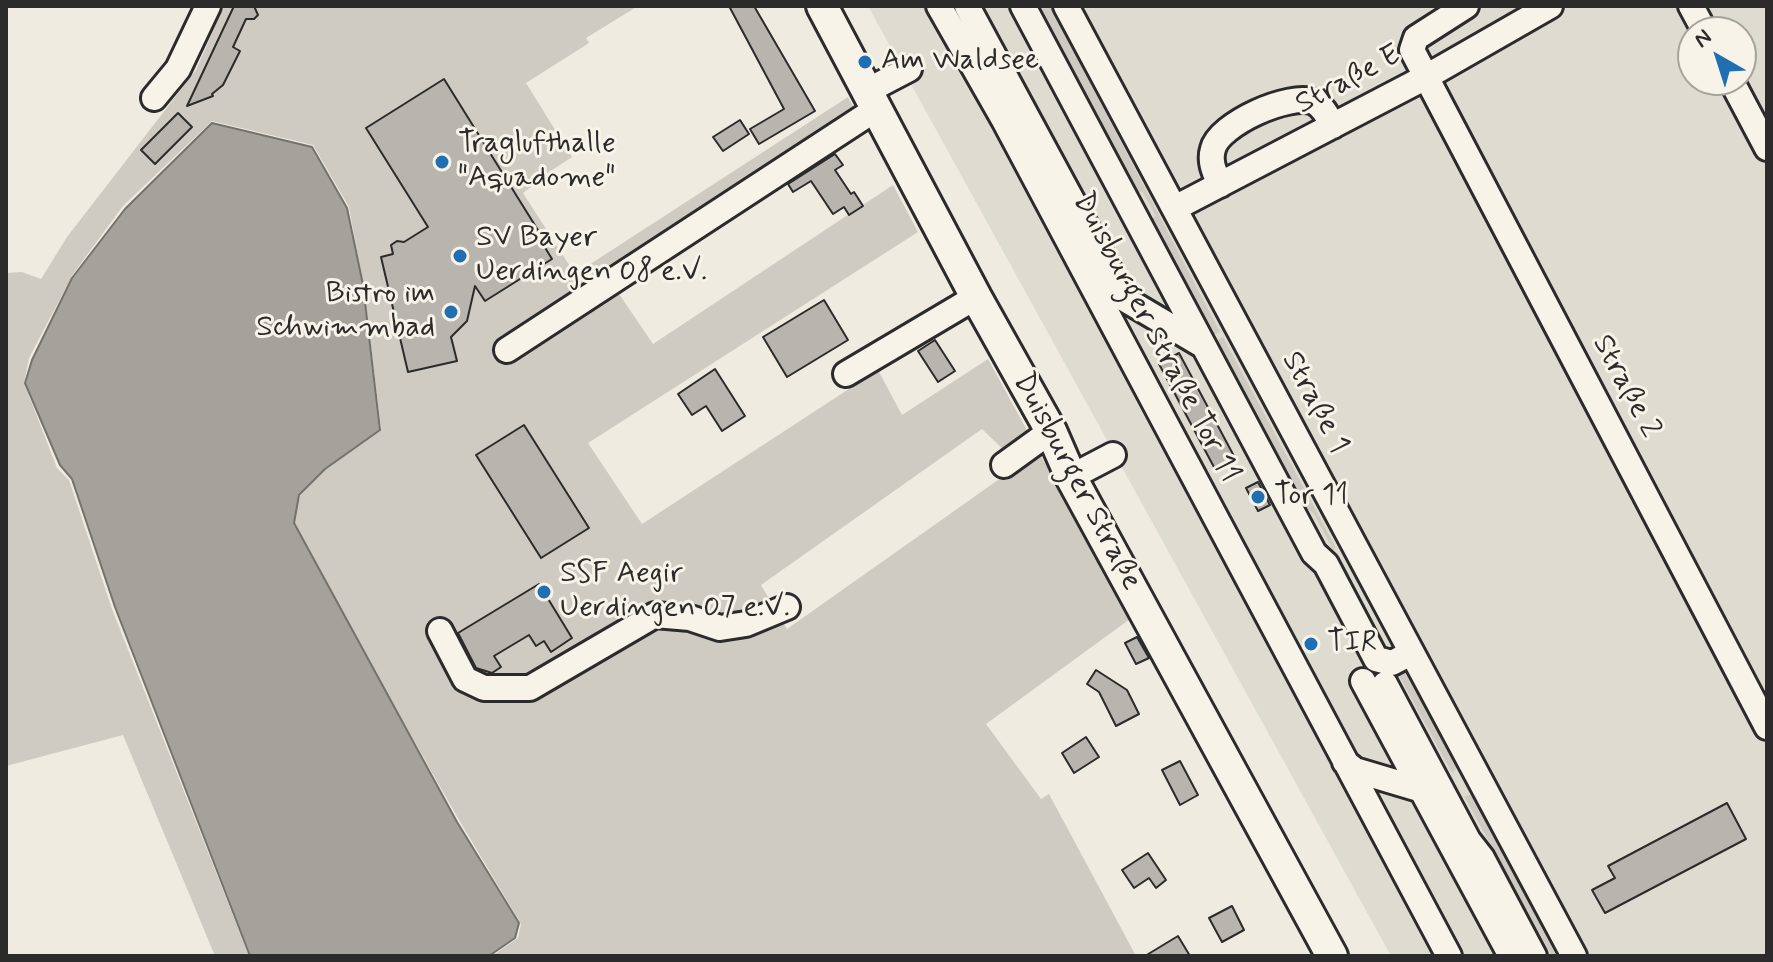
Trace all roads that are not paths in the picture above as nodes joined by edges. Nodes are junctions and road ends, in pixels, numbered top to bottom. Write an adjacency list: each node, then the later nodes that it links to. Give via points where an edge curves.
1 (208, 6): 12 (street, via 178,69)
2 (822, 6): 13 (main road, Duisburger Straße)
3 (939, 6): 30 (street, Duisburger Straße Tor 11)
4 (967, 6): 19 (street, via 1108,267 1113,287 1121,297)
5 (1023, 6): 19 (street)
6 (1066, 6): 17 (street, Straße 1)
7 (1466, 6): 10 (street, Straße 2, via 1416,38 1412,50)
8 (1550, 6): 10 (street, Straße E)
9 (909, 69): 13 (street)
10 (1426, 77): 14 (street, Straße E); 29 (street, Straße 2)
11 (1739, 96): 15 (street)
12 (154, 98)
13 (872, 100): 18 (main road, Duisburger Straße); 20 (street)
14 (1333, 126): 16 (street, Straße E); 16 (street, via 1321,107 1295,99 1237,124 1221,134 1212,150)
15 (1767, 148)
16 (1220, 185): 17 (street, Straße E)
17 (1175, 208): 28 (street, Straße 1)
18 (976, 297): 21 (street); 22 (main road, Duisburger Straße)
19 (1202, 345): 28 (street, via 1376,659 1392,663)
20 (507, 350)
21 (846, 374)
22 (1051, 431): 24 (street); 25 (main road, Duisburger Straße)
23 (1113, 455): 25 (street)
24 (1004, 465)
25 (1071, 477): 32 (main road, Duisburger Straße)
26 (787, 607): 27 (street, via 720,628 655,615 530,688 484,688 465,679)
27 (440, 631)
28 (1411, 653): 36 (street, Straße 1)
29 (1767, 727)
30 (1345, 762): 31 (street, via 1355,770); 33 (street, Duisburger Straße Tor 11)
31 (1422, 790): 34 (street); 35 (street, via 1374,683 1482,858)
32 (1332, 956)
33 (1449, 956)
34 (1511, 956)
35 (1534, 956)
36 (1574, 956)

